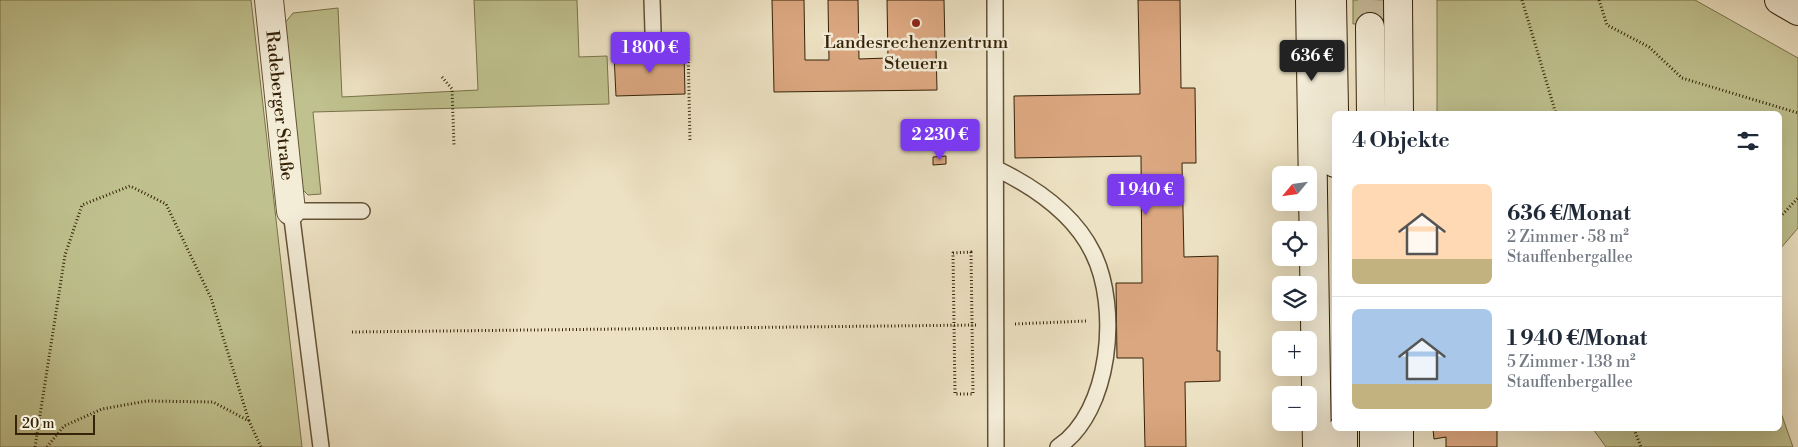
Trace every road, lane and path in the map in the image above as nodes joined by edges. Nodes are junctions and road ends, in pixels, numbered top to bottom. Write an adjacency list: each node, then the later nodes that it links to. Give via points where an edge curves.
1 (273, 0): 23 (main road, Radeberger Straße)
2 (652, 0): 12 (lane)
3 (995, 0): 21 (lane)
4 (1310, 0): 42 (main road)
5 (1332, 0): 14 (main road)
6 (1398, 0): 16 (main road)
7 (1522, 0): 17 (path)
8 (1599, 0): 18 (path, via 1607,25 1650,47 1682,78)
9 (1779, 0): 10 (main road)
10 (1798, 11)
11 (1370, 27): 15 (main road)
12 (652, 31): 19 (path, via 688,44)
13 (442, 77): 20 (path, via 452,89)
14 (1334, 111)
15 (1371, 111)
16 (1399, 111)
17 (1555, 111)
18 (1798, 113)
19 (690, 142)
20 (454, 145)
21 (996, 169): 26 (lane, via 1040,192 1073,225 1093,253 1105,291); 27 (lane)
22 (1798, 198): 25 (path)
23 (291, 211): 24 (lane); 39 (lane)
24 (362, 211)
25 (1782, 215)
26 (1107, 321): 27 (path); 41 (lane, via 1102,372 1090,410 1067,441)
27 (995, 324): 40 (lane)
28 (973, 325): 29 (path); 29 (path, via 974,394 955,394); 29 (path, via 971,252 953,253)
29 (954, 326): 30 (path)
30 (352, 332)
31 (249, 421): 36 (path, via 211,298 166,204 130,186 82,205 65,256); 37 (path, via 213,402 147,401 87,415 64,426); 38 (path)
32 (1343, 431): 43 (main road)
33 (1374, 431): 44 (main road)
34 (1399, 431): 45 (main road)
35 (1635, 431): 46 (path)
36 (35, 447)
37 (47, 447)
38 (261, 447)
39 (321, 447)
40 (996, 447)
41 (1058, 447)
42 (1317, 447)
43 (1343, 447)
44 (1374, 447)
45 (1399, 447)
46 (1641, 447)

